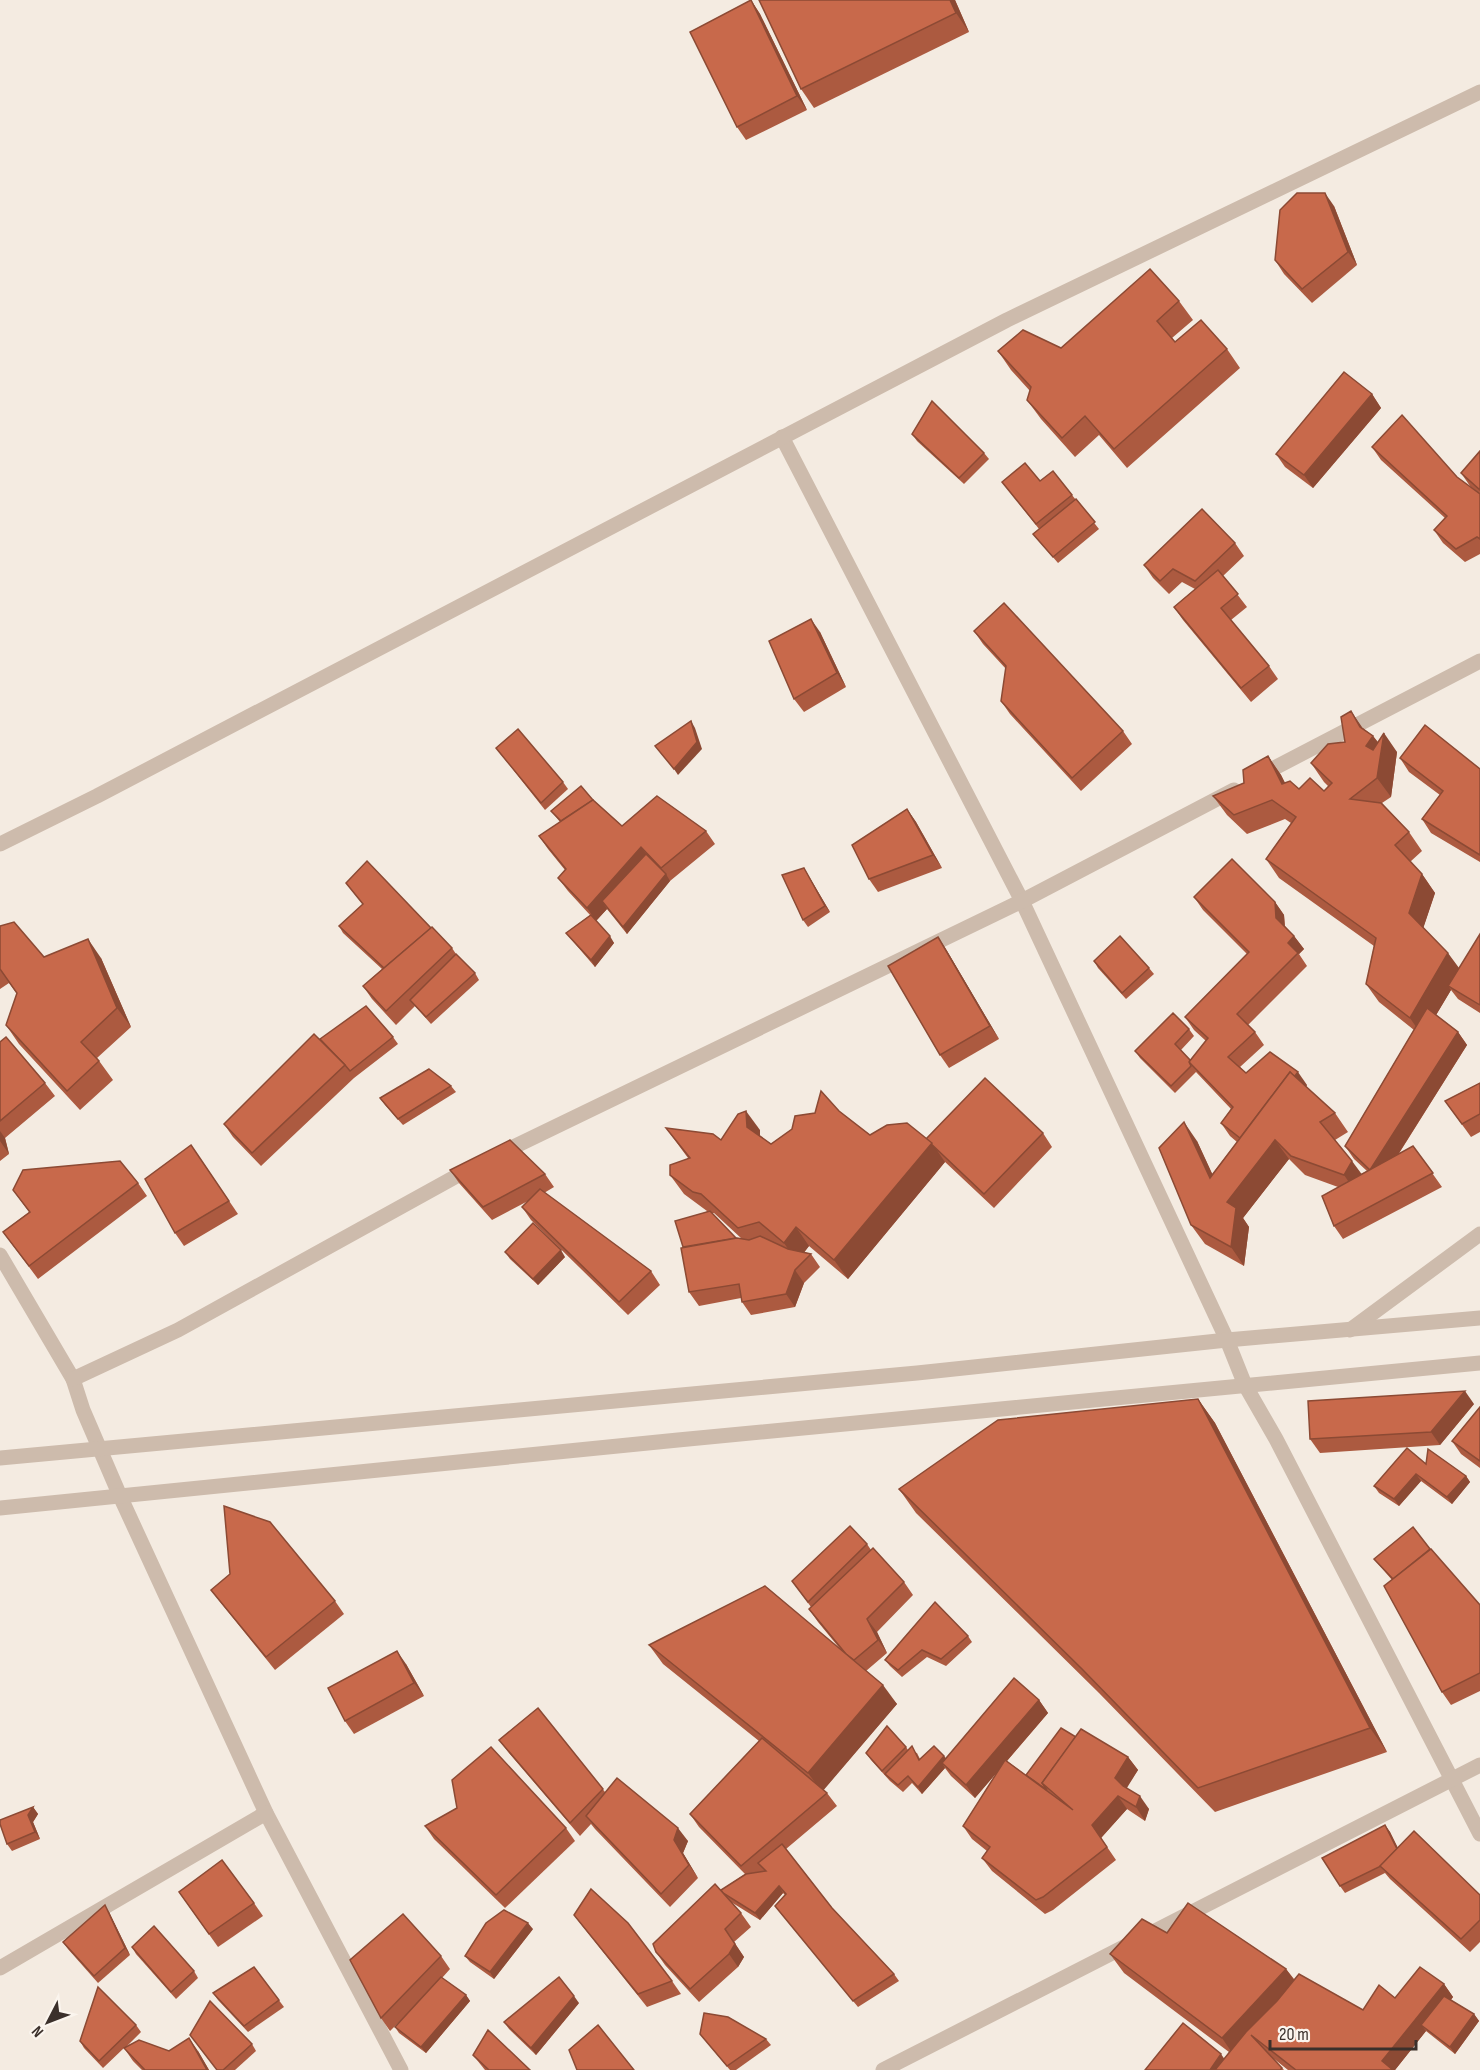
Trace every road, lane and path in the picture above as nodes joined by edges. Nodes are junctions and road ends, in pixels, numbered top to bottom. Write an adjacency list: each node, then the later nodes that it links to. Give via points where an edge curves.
1 (1480, 92): 2 (street, via 1006,320)
2 (782, 437): 4 (street); 5 (street)
3 (1480, 660): 5 (street)
4 (0, 844)
5 (1022, 901): 10 (street); 12 (street, via 448,1179 178,1330)
6 (1480, 1233): 9 (street)
7 (0, 1255): 12 (street)
8 (1480, 1318): 9 (street)
9 (1349, 1330): 10 (street)
10 (1227, 1340): 13 (street); 14 (street, via 917,1373)
11 (1480, 1363): 13 (street)
12 (73, 1379): 14 (street)
13 (1245, 1385): 16 (street); 19 (street)
14 (100, 1449): 15 (street); 16 (street)
15 (0, 1458)
16 (120, 1496): 17 (street); 20 (street)
17 (0, 1508)
18 (1480, 1765): 19 (street)
19 (1452, 1779): 21 (street); 24 (street)
20 (266, 1813): 22 (street); 23 (street)
21 (1480, 1834)
22 (0, 1968)
23 (401, 2070)
24 (883, 2070)

